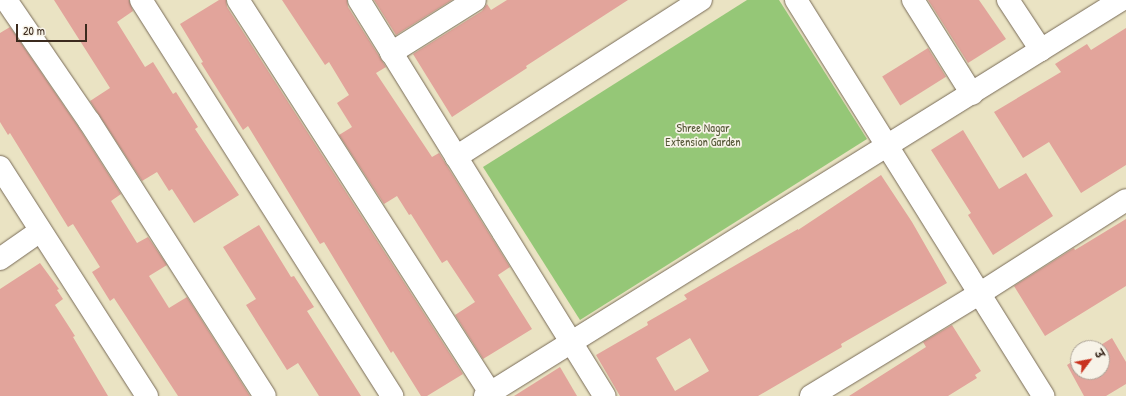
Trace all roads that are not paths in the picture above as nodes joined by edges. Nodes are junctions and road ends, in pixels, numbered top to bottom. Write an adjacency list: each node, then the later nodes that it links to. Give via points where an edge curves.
1 (5, 0): 11 (street); 25 (street, via 93,128)
2 (140, 0): 26 (street)
3 (238, 0): 23 (street)
4 (359, 0): 13 (street)
5 (475, 0): 13 (street)
6 (700, 0): 16 (street)
7 (796, 0): 15 (street)
8 (913, 0): 14 (street)
9 (1008, 0): 12 (street)
10 (1121, 0): 12 (street)
11 (0, 2)
12 (1041, 50): 14 (street)
13 (392, 53): 16 (street)
14 (972, 94): 15 (street)
15 (887, 146): 21 (street); 22 (street)
16 (456, 157): 22 (street)
17 (0, 167): 19 (street)
18 (1126, 200): 21 (street)
19 (40, 231): 20 (street); 24 (street)
20 (0, 259)
21 (979, 294): 28 (street); 29 (street)
22 (571, 342): 23 (street); 27 (street)
23 (489, 395)
24 (147, 396)
25 (265, 396)
26 (392, 396)
27 (604, 396)
28 (811, 396)
29 (1043, 396)

